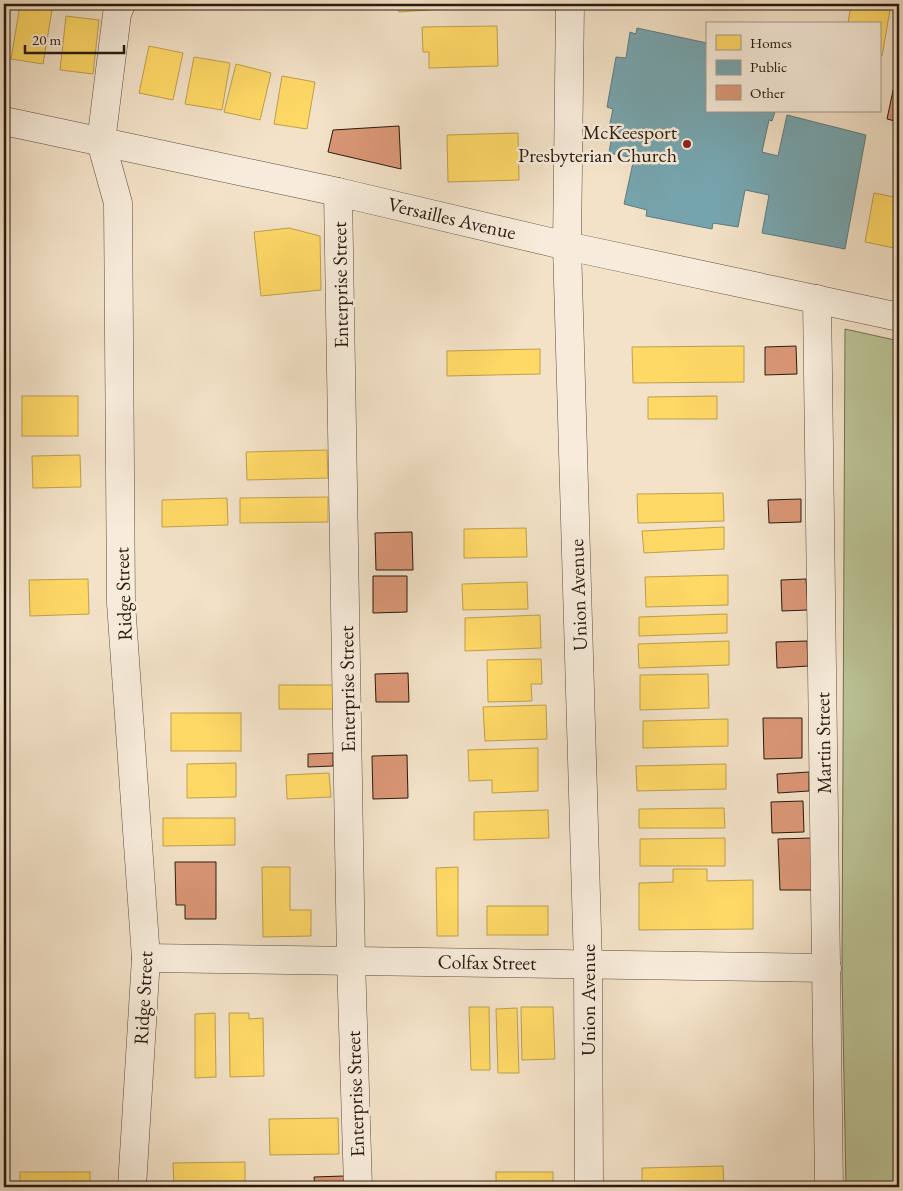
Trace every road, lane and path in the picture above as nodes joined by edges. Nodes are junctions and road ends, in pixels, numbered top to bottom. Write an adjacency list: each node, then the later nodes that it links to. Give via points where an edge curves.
1 (121, 4): 4 (street, Ridge Street, via 117,14)
2 (570, 4): 6 (street, Union Avenue)
3 (4, 121): 4 (street, Versailles Avenue)
4 (101, 142): 5 (street, Versailles Avenue); 9 (street, Ridge Street, via 118,203 121,604)
5 (338, 192): 6 (street, Versailles Avenue); 10 (street, Enterprise Street)
6 (567, 246): 7 (street, Versailles Avenue); 11 (street, Union Avenue)
7 (817, 299): 8 (street, Versailles Avenue); 12 (street, Martin Street)
8 (899, 317)
9 (146, 958): 10 (street, Colfax Street); 13 (street, Ridge Street)
10 (351, 960): 11 (street, Colfax Street); 14 (street, Enterprise Street)
11 (588, 964): 12 (street, Colfax Street); 15 (street, Union Avenue)
12 (827, 968): 16 (street, Martin Street)
13 (132, 1187)
14 (358, 1187)
15 (589, 1187)
16 (829, 1187)

